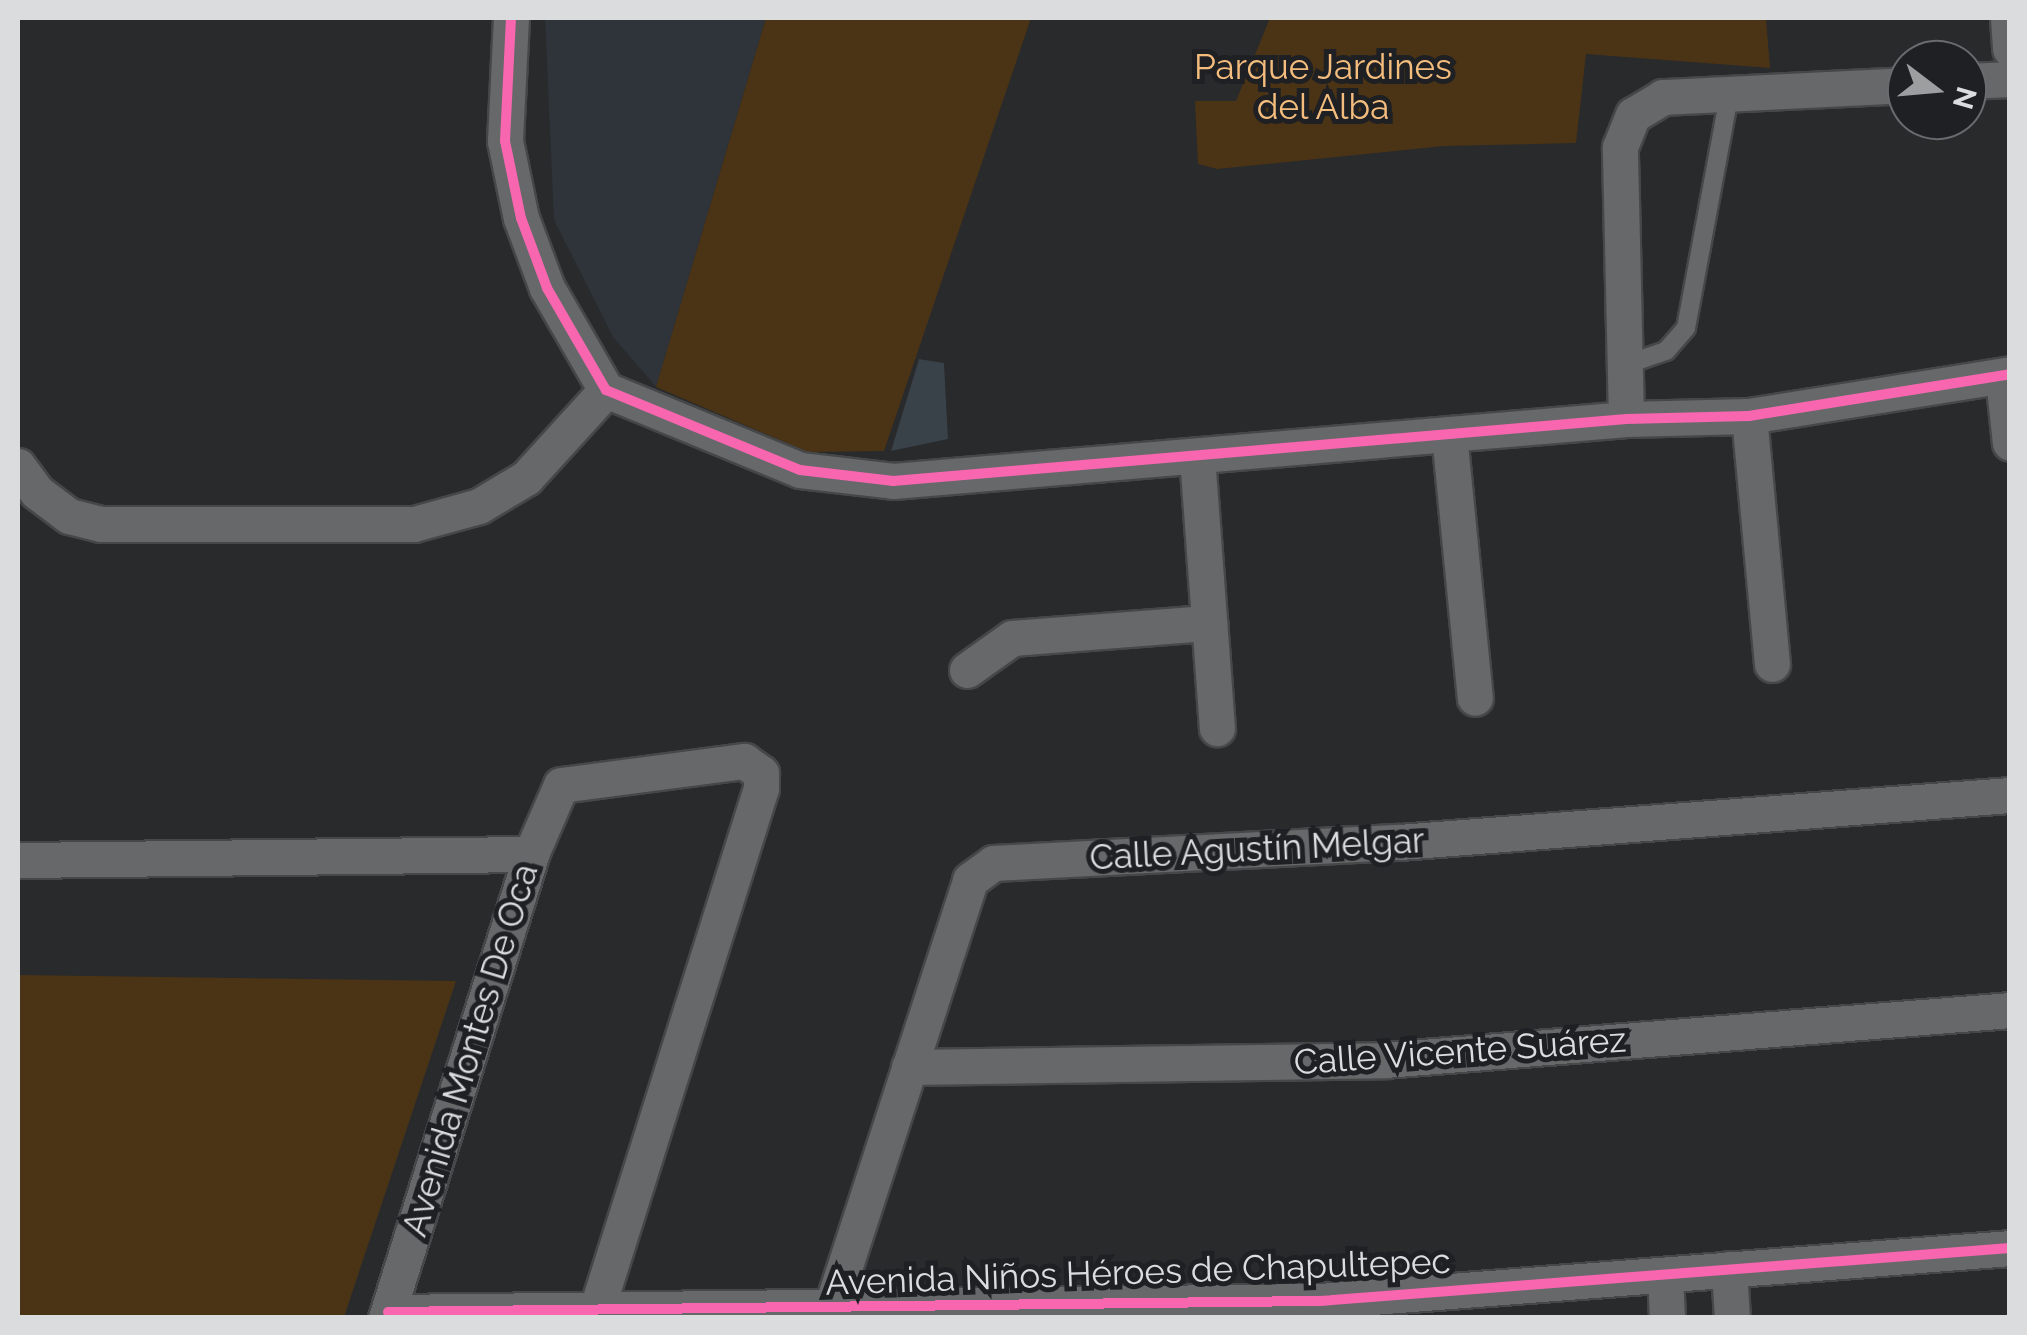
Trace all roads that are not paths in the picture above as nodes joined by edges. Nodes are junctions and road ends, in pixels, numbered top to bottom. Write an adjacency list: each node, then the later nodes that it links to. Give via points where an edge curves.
1 (510, 18): 8 (street, via 505,141 521,218 546,288)
2 (2008, 18): 3 (street)
3 (2010, 50)
4 (1887, 86): 5 (street)
5 (1729, 95): 6 (lane, via 1686,328 1666,350); 6 (street, via 1663,98 1633,115 1620,147)
6 (1624, 365): 10 (street)
7 (2006, 376): 9 (street); 12 (street)
8 (606, 390): 13 (street, via 800,470 893,482); 14 (street, via 526,478 480,506 414,524 102,524 68,516)
9 (1749, 416): 10 (street); 16 (street)
10 (1626, 419): 11 (street)
11 (1450, 434): 13 (street); 18 (street)
12 (2010, 443)
13 (1197, 456): 15 (street)
14 (18, 466)
15 (1209, 623): 17 (street, via 1012,638); 19 (street)
16 (1772, 664)
17 (967, 670)
18 (1475, 698)
19 (1217, 728)
20 (2010, 795): 24 (street, Calle Agustín Melgar, via 1399,842 993,864 970,880)
21 (531, 854): 22 (street); 28 (street, Avenida Montes De Oca, via 561,785 744,761 761,773); 31 (street, Avenida Montes De Oca)
22 (18, 860)
23 (2010, 1010): 24 (street, Calle Vicente Suárez, via 1385,1060)
24 (908, 1068): 29 (street, Calle Agustín Melgar)
25 (2010, 1248): 26 (street, Avenida Niños Héroes de Chapultepec)
26 (1729, 1270): 27 (street, Avenida Niños Héroes de Chapultepec); 33 (street)
27 (1665, 1274): 29 (street, Avenida Niños Héroes de Chapultepec, via 1320,1302); 32 (street)
28 (595, 1313): 30 (street, Avenida Niños Héroes de Chapultepec); 31 (street, Avenida Niños Héroes de Chapultepec)
29 (829, 1313): 30 (street, Avenida Niños Héroes de Chapultepec)
30 (765, 1314)
31 (387, 1315)
32 (1668, 1318)
33 (1732, 1318)

